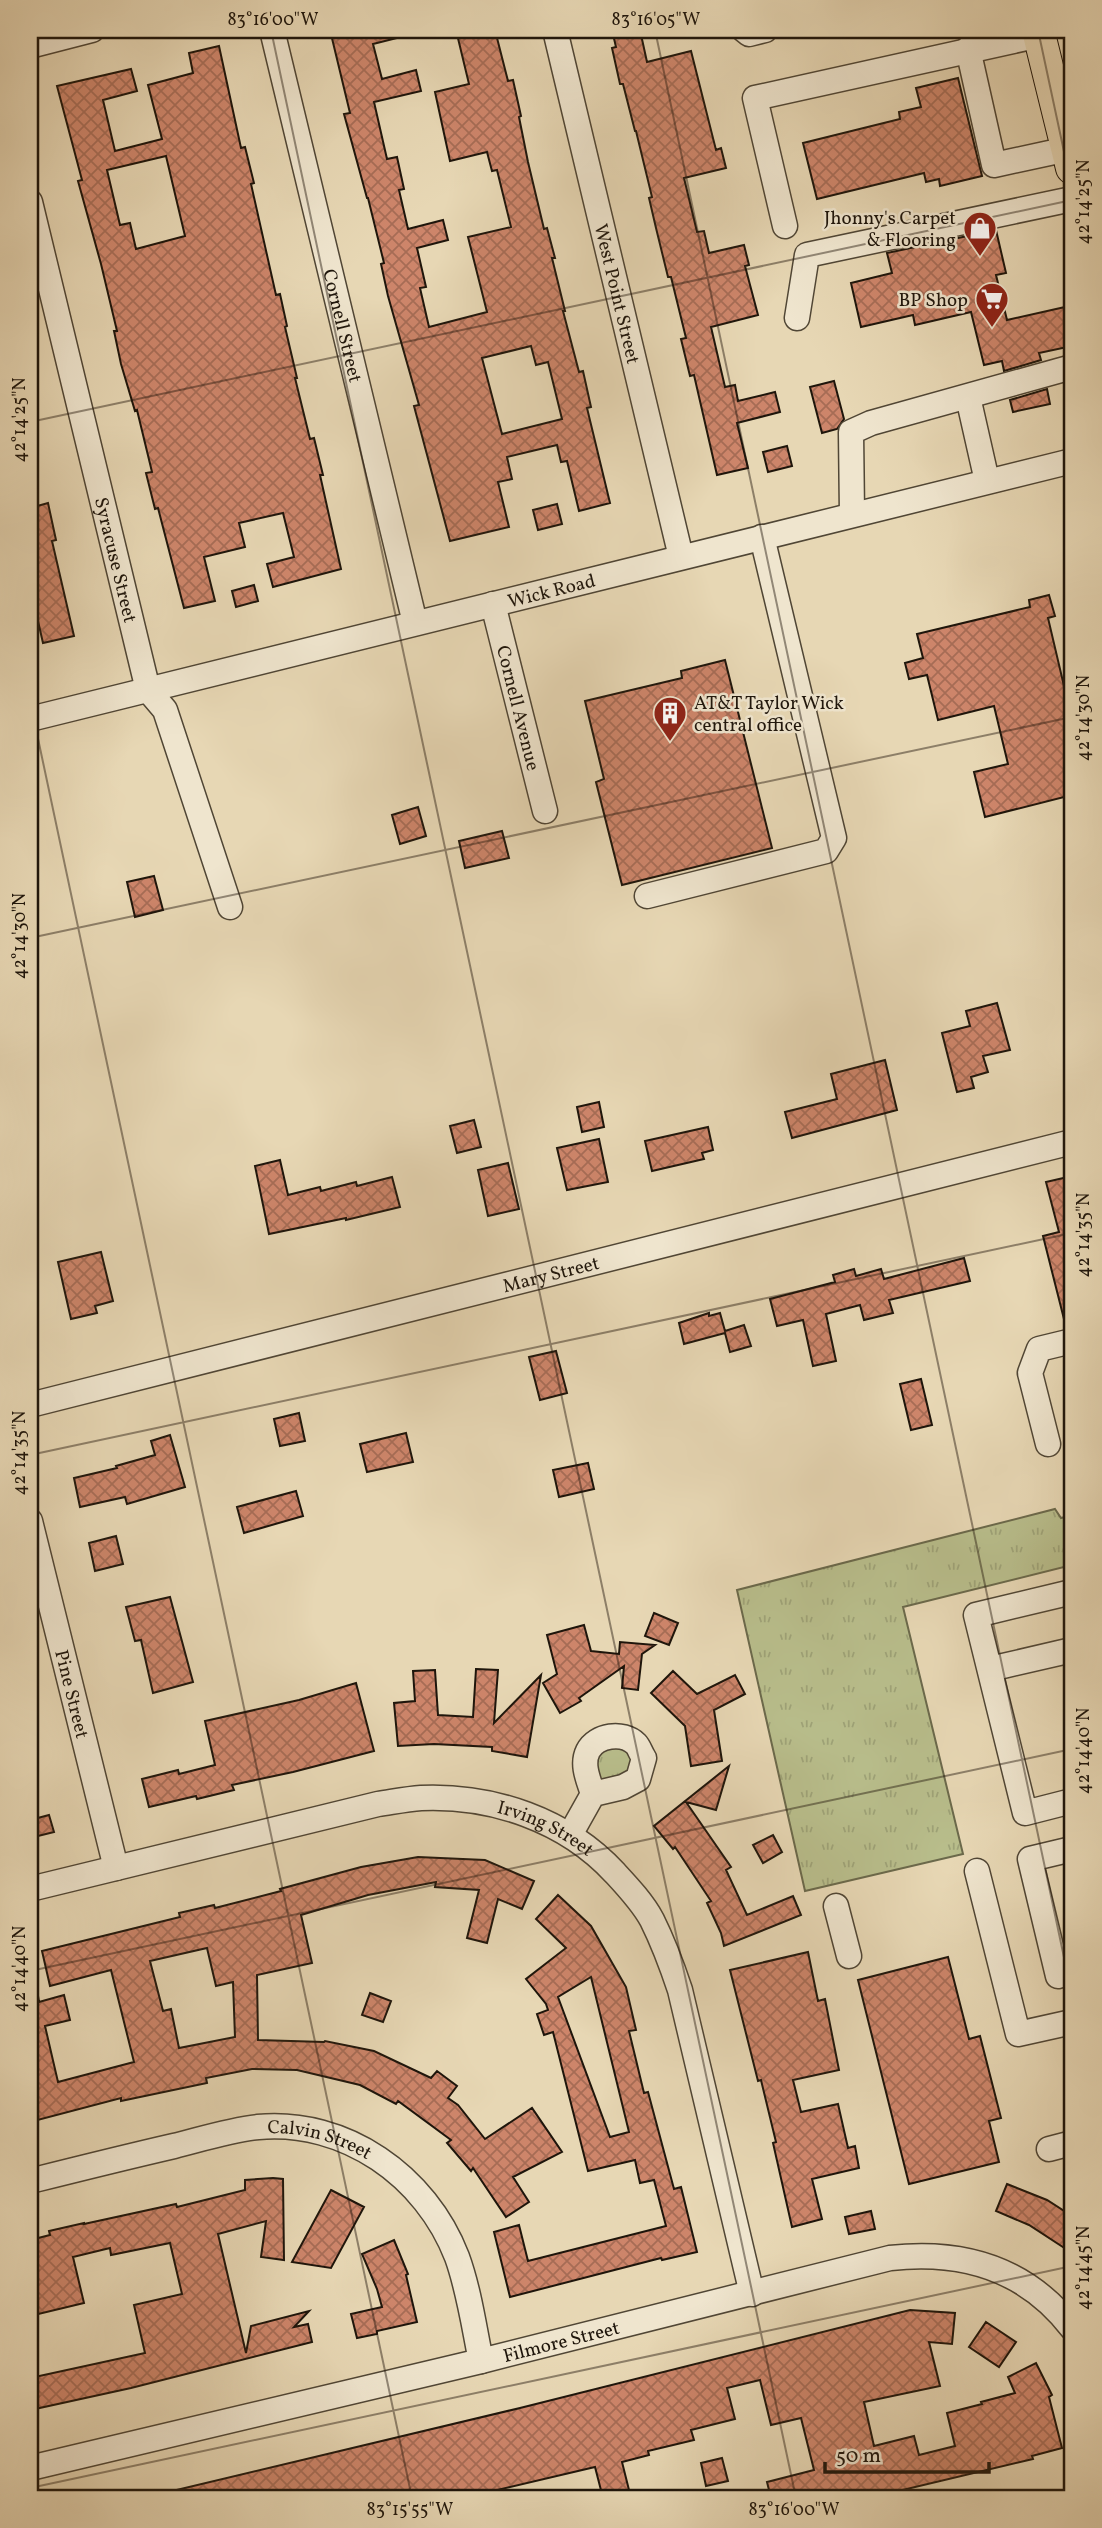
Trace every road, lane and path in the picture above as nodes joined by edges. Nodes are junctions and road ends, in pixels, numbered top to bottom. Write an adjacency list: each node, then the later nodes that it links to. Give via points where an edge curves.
1 (92, 30): 7 (street)
2 (272, 30): 22 (street, Cornell Street)
3 (555, 30): 20 (street, West Point Street)
4 (744, 30): 5 (street, via 749,34)
5 (765, 30)
6 (1039, 32): 8 (street); 9 (main road)
7 (30, 46)
8 (968, 49): 9 (street, via 994,165); 12 (street, via 755,98)
9 (1070, 159)
10 (1072, 199): 13 (street, via 807,255)
11 (30, 202): 23 (street, Syracuse Street)
12 (785, 226)
13 (797, 318)
14 (1072, 367): 15 (street)
15 (968, 397): 17 (street); 18 (street, via 851,432)
16 (1072, 461): 17 (street, Wick Road)
17 (988, 481): 18 (street, Wick Road)
18 (852, 514): 19 (street, Wick Road)
19 (762, 537): 20 (street, Wick Road); 26 (street, via 834,838 826,851)
20 (681, 557): 21 (street, Wick Road)
21 (493, 604): 22 (street, Wick Road); 25 (street, Cornell Avenue)
22 (415, 623): 23 (street, Wick Road)
23 (148, 690): 24 (street, Wick Road); 27 (street, Syracuse Street, via 165,710)
24 (30, 719)
25 (545, 811)
26 (647, 895)
27 (230, 906)
28 (1072, 1143): 30 (street, Mary Street)
29 (1072, 1341): 31 (street, via 1039,1349 1030,1373)
30 (30, 1405)
31 (1048, 1444)
32 (30, 1521): 40 (street, Pine Street)
33 (1072, 1592): 35 (street, via 976,1615)
34 (1072, 1650): 35 (street)
35 (990, 1669): 37 (street, via 1025,1813)
36 (593, 1794): 38 (street)
37 (1072, 1801)
38 (570, 1835): 40 (street, Irving Street, via 495,1804 420,1798 378,1804); 48 (street, Irving Street, via 599,1856 628,1887 651,1918 669,1960)
39 (1072, 1849): 45 (street, via 1030,1859 1058,1976)
40 (116, 1868): 42 (street, Irving Street)
41 (977, 1871): 46 (street, via 1018,2034)
42 (30, 1889)
43 (836, 1906): 44 (street)
44 (849, 1956)
45 (1072, 1972)
46 (1072, 2022)
47 (30, 2180): 50 (street, Calvin Street, via 258,2127 300,2129 356,2145 377,2156 412,2186 445,2233 457,2258)
48 (752, 2294): 49 (street, Filmore Street, via 890,2258 946,2256 1012,2276 1052,2304); 50 (street, Filmore Street)
49 (1072, 2328)
50 (481, 2361): 51 (street, Filmore Street)
51 (30, 2468)

